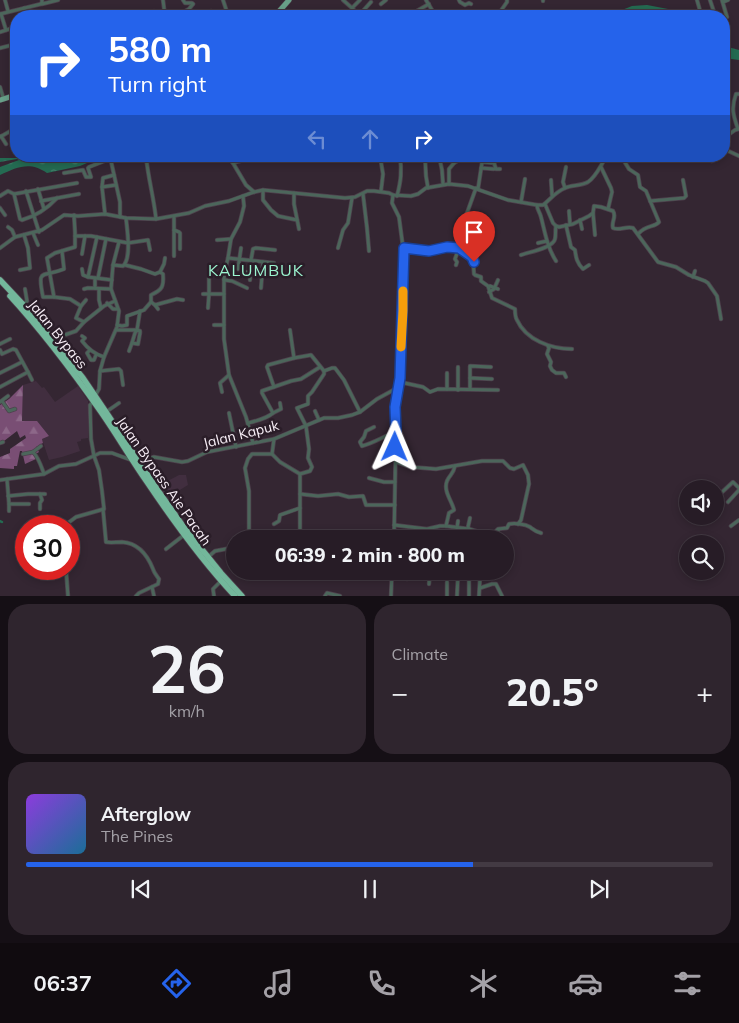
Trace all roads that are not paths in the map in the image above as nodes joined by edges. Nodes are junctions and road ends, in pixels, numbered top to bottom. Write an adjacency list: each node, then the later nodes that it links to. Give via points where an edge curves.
1 (5, 0): 25 (street)
2 (56, 0): 13 (street)
3 (183, 0): 21 (street, via 193,4)
4 (289, 0): 22 (main road)
5 (343, 0): 19 (street)
6 (360, 0): 19 (street)
7 (386, 0): 14 (street)
8 (426, 0): 15 (street)
9 (459, 0): 16 (street, via 465,5)
10 (728, 0): 12 (street)
11 (371, 1): 17 (street)
12 (723, 1)
13 (42, 2): 18 (street)
14 (381, 4)
15 (429, 4): 23 (street); 24 (street)
16 (472, 4)
17 (374, 6)
18 (24, 8): 20 (street)
19 (352, 8)
20 (16, 10)
21 (189, 10)
22 (280, 10)
23 (418, 10)
24 (432, 10)
25 (8, 12): 26 (street)
26 (0, 14): 28 (street)
27 (10, 29): 28 (street)
28 (6, 30): 29 (street)
29 (0, 32)
30 (0, 87): 32 (street)
31 (739, 94): 33 (street, via 736,94 733,107)
32 (1, 98)
33 (738, 129)
34 (0, 136): 35 (street)
35 (6, 144)
36 (104, 162): 52 (street)
37 (111, 162): 58 (street)
38 (147, 162): 103 (street)
39 (237, 162): 47 (street)
40 (381, 162): 73 (street)
41 (401, 162): 82 (street, via 401,182)
42 (425, 162): 67 (street)
43 (440, 162): 63 (street)
44 (482, 162): 49 (street); 53 (street)
45 (604, 162): 51 (street)
46 (625, 162): 86 (street, via 638,175 640,186)
47 (233, 163): 74 (street)
48 (454, 163): 64 (street, via 449,169)
49 (494, 163): 55 (street, via 496,169)
50 (566, 167): 69 (street)
51 (601, 167): 69 (street, via 588,182); 92 (street, via 612,192)
52 (88, 168): 56 (street); 56 (street, via 91,177 86,177)
53 (482, 168): 54 (street); 68 (street)
54 (494, 169)
55 (500, 169)
56 (83, 170): 57 (street)
57 (64, 174)
58 (114, 175): 65 (street); 66 (street, via 103,178)
59 (525, 179): 87 (street)
60 (551, 180): 79 (street)
61 (682, 180): 86 (street, via 685,197)
62 (76, 183): 70 (street)
63 (443, 184): 64 (street); 67 (street)
64 (449, 184): 68 (street)
65 (116, 185): 66 (street); 101 (street)
66 (102, 187): 96 (street)
67 (428, 188): 82 (street, via 410,196)
68 (477, 188): 87 (street); 94 (street)
69 (564, 188): 79 (street)
70 (38, 189): 72 (street); 85 (street)
71 (263, 190): 74 (street); 75 (street); 104 (street, via 263,200 271,210 278,216)
72 (26, 191): 76 (street); 100 (street)
73 (381, 191): 78 (street); 82 (street)
74 (254, 192): 81 (street)
75 (294, 193): 84 (street); 104 (street)
76 (14, 194): 80 (street, via 8,191); 100 (street, via 21,220)
77 (79, 194): 83 (street)
78 (363, 194): 84 (street); 142 (street)
79 (552, 195): 88 (street)
80 (0, 196)
81 (243, 196): 99 (street); 123 (street, via 240,222)
82 (395, 196): 136 (street, via 392,203 399,217)
83 (57, 198): 85 (street); 91 (street)
84 (352, 198): 135 (street, via 348,223)
85 (41, 201): 91 (street)
86 (650, 201): 115 (street, via 659,222 643,228)
87 (520, 202): 89 (street)
88 (545, 204): 89 (street); 107 (street)
89 (537, 205): 125 (street)
90 (0, 208): 97 (street)
91 (44, 209): 100 (street)
92 (608, 209): 95 (street, via 594,206); 115 (street, via 614,214 613,228 631,227)
93 (569, 211): 106 (street)
94 (467, 213): 109 (street); 137 (street, via 458,234)
95 (592, 213): 105 (street); 117 (street)
96 (105, 214): 98 (street); 101 (street)
97 (5, 215)
98 (74, 215): 113 (street, via 66,214); 118 (street)
99 (174, 216): 103 (street); 112 (street)
100 (33, 217): 113 (street)
101 (120, 217): 102 (street)
102 (126, 218): 103 (street); 127 (street)
103 (156, 219)
104 (297, 220): 110 (street)
105 (580, 220): 106 (street); 111 (street)
106 (568, 225): 107 (street); 156 (street, via 571,246 579,265 582,269)
107 (556, 226): 130 (street, via 555,239)
108 (8, 227): 121 (street)
109 (485, 228)
110 (299, 229)
111 (582, 229)
112 (174, 230): 138 (street, via 180,233); 145 (street)
113 (38, 232): 114 (street)
114 (33, 233): 116 (street); 129 (street)
115 (638, 234): 167 (street, via 658,262)
116 (24, 235): 121 (street); 159 (street, via 30,268)
117 (595, 235)
118 (75, 236): 119 (street); 131 (street)
119 (85, 236): 120 (street); 133 (street)
120 (97, 237): 122 (street); 166 (street)
121 (15, 238): 132 (street)
122 (106, 239): 126 (street); 168 (street)
123 (230, 239): 124 (street); 147 (street)
124 (217, 240)
125 (547, 241): 128 (street); 130 (street)
126 (119, 242): 127 (street); 153 (street)
127 (128, 243): 139 (street, via 148,240); 154 (street)
128 (538, 243)
129 (38, 245)
130 (548, 245): 144 (street); 150 (street)
131 (75, 247): 133 (street); 141 (street)
132 (0, 248)
133 (83, 248): 143 (street)
134 (241, 248): 148 (street)
135 (338, 248)
136 (404, 248): 137 (street, via 429,251); 239 (street)
137 (459, 248): 155 (street); 184 (street, via 472,257 474,274 488,286)
138 (180, 249)
139 (150, 250)
140 (275, 250): 149 (street, via 253,249)
141 (62, 251): 164 (street, via 47,258); 164 (street, via 64,269)
142 (369, 251)
143 (82, 254)
144 (521, 255)
145 (174, 256)
146 (165, 258): 160 (street)
147 (228, 258): 148 (street); 172 (street)
148 (240, 260): 149 (street); 158 (street)
149 (251, 260): 151 (street)
150 (556, 261)
151 (263, 262): 152 (street); 165 (street)
152 (274, 263)
153 (113, 265): 154 (street); 171 (street)
154 (124, 265): 160 (street, via 155,274)
155 (456, 265)
156 (589, 265)
157 (82, 269): 166 (street, via 83,275)
158 (238, 269)
159 (20, 270)
160 (160, 272): 193 (street, via 164,275 161,288 151,295)
161 (245, 272): 162 (street)
162 (250, 272): 165 (street); 173 (street)
163 (695, 272): 167 (street)
164 (50, 273): 188 (street); 188 (street, via 41,277 43,296)
165 (262, 274): 179 (street)
166 (88, 277): 168 (street)
167 (693, 277): 201 (street, via 706,281 715,292)
168 (97, 278): 171 (street); 177 (street)
169 (209, 278): 186 (street)
170 (0, 280): 194 (highway)
171 (112, 280): 183 (street)
172 (224, 280): 178 (street); 187 (street)
173 (250, 280)
174 (498, 280): 180 (street)
175 (0, 285): 206 (highway, Jalan Bypass)
176 (490, 286): 180 (street)
177 (97, 288): 182 (street); 183 (street); 196 (street)
178 (247, 288)
179 (261, 288)
180 (496, 288): 184 (street)
181 (25, 289): 194 (street, via 27,301)
182 (84, 289)
183 (111, 289): 190 (street)
184 (489, 292): 216 (street, via 493,300 515,309 516,319 528,334)
185 (203, 294): 186 (street)
186 (209, 294): 187 (street); 198 (street)
187 (224, 294): 205 (street)
188 (54, 297): 195 (street, via 70,299)
189 (86, 300): 195 (street)
190 (114, 300): 192 (street); 197 (street)
191 (184, 300): 193 (street)
192 (107, 303): 196 (street); 197 (street, via 113,309)
193 (153, 303): 199 (street); 200 (street)
194 (23, 304): 206 (highway)
195 (82, 306): 202 (street, via 76,318)
196 (101, 308): 202 (street)
197 (118, 308): 203 (street)
198 (208, 308)
199 (158, 309)
200 (140, 311): 207 (street, via 128,315 127,325); 209 (street)
201 (721, 319)
202 (84, 322): 213 (street, via 76,331)
203 (117, 325): 207 (street); 208 (street)
204 (214, 325): 205 (street)
205 (224, 325): 234 (street)
206 (38, 326): 213 (highway); 249 (highway, Jalan Bypass)
207 (122, 328): 208 (street); 209 (street)
208 (116, 330): 223 (street)
209 (137, 330): 214 (street); 214 (street, via 140,331 138,344)
210 (290, 330): 224 (street)
211 (82, 336): 219 (street)
212 (10, 339): 215 (street)
213 (52, 340): 249 (highway, via 88,385)
214 (132, 343): 220 (street)
215 (0, 344)
216 (548, 345): 217 (street); 235 (street, via 552,370)
217 (572, 349)
218 (0, 350): 221 (street)
219 (90, 350): 222 (street); 222 (street, via 87,353 91,360)
220 (129, 350)
221 (1, 355): 225 (street, via 14,349)
222 (96, 355): 223 (street)
223 (104, 357): 229 (street)
224 (294, 358): 226 (street, via 311,355); 242 (street, via 268,364)
225 (22, 362): 231 (street); 232 (street)
226 (320, 367): 230 (street); 242 (street, via 301,380)
227 (458, 367): 244 (street)
228 (491, 367): 236 (street, via 470,366)
229 (100, 371): 240 (street, via 119,369); 249 (street, via 99,389)
230 (324, 371): 256 (street, via 335,368); 261 (street, via 308,396 308,404 297,408)
231 (28, 372): 238 (street); 241 (street)
232 (0, 373)
233 (447, 373): 243 (street)
234 (229, 376): 247 (street, via 220,383); 260 (street)
235 (566, 377)
236 (470, 378): 237 (street); 245 (street)
237 (492, 378)
238 (32, 380)
239 (400, 384): 243 (street, via 423,387 430,392); 256 (street, Jalan Kapuk); 265 (street, via 395,407)
240 (123, 385)
241 (0, 387)
242 (274, 387): 258 (street, via 262,391)
243 (447, 389): 244 (street)
244 (458, 390): 245 (street)
245 (470, 390): 246 (street)
246 (498, 390)
247 (222, 392)
248 (8, 396): 250 (street)
249 (94, 399): 255 (highway, Jalan Bypass); 275 (street, via 89,416); 276 (highway, Jalan Bypass Aie Pacah)
250 (1, 402): 253 (street, via 9,412)
251 (119, 403): 255 (street)
252 (280, 403): 258 (street, via 281,409)
253 (15, 409)
254 (314, 411): 259 (street)
255 (106, 412): 264 (highway, Jalan Bypass)
256 (360, 412): 259 (street, Jalan Kapuk)
257 (229, 413): 271 (street)
258 (273, 413): 260 (street)
259 (319, 420): 261 (street, Jalan Kapuk)
260 (248, 423): 268 (street)
261 (306, 426): 266 (street, Jalan Kapuk); 280 (street, via 312,470)
262 (374, 427): 265 (street, via 366,431 360,442 362,446)
263 (126, 429): 264 (street)
264 (119, 431): 270 (highway, Jalan Bypass)
265 (396, 432): 277 (street)
266 (274, 439): 268 (street, Jalan Kapuk); 274 (street)
267 (136, 442): 270 (street)
268 (253, 443): 271 (street, Jalan Kapuk)
269 (41, 446): 272 (street)
270 (129, 446): 276 (highway, Jalan Bypass)
271 (236, 446): 276 (street, Jalan Kapuk, via 206,452 182,462 154,457)
272 (33, 452): 273 (street); 279 (street)
273 (23, 454)
274 (272, 454): 280 (street); 318 (street, via 252,454 245,468 249,491)
275 (94, 456): 276 (street, via 112,453); 279 (street); 301 (street, via 99,470)
276 (136, 461): 297 (highway, Jalan Bypass); 322 (highway, Jalan Bypass Aie Pacah)
277 (396, 462): 278 (street, via 436,469); 284 (street)
278 (455, 466): 309 (street, via 492,461 504,462 514,469 523,465 529,484); 312 (street, via 447,483 447,493 454,510 449,513)
279 (44, 474): 283 (street)
280 (300, 474): 289 (street)
281 (369, 478): 284 (street)
282 (0, 480): 283 (street)
283 (7, 480): 290 (street)
284 (395, 482): 298 (street)
285 (739, 489): 286 (street, via 733,482); 294 (street)
286 (724, 490)
287 (40, 494): 288 (street); 290 (street); 293 (street)
288 (45, 494)
289 (300, 494): 298 (street, via 363,496 366,505); 299 (street)
290 (8, 496): 295 (street)
291 (48, 499): 293 (street)
292 (176, 499): 297 (street)
293 (42, 500): 300 (street)
294 (728, 502)
295 (9, 504): 296 (street); 302 (street)
296 (29, 504)
297 (168, 504): 311 (highway, Jalan Bypass)
298 (395, 505): 310 (street)
299 (300, 508): 308 (street, via 280,515); 319 (street)
300 (40, 509)
301 (103, 509): 303 (street); 335 (street, via 106,542 122,542 140,548 159,579 158,584)
302 (9, 511)
303 (80, 515)
304 (470, 518): 316 (street)
305 (458, 520): 314 (street)
306 (739, 520): 313 (street)
307 (191, 521): 311 (street)
308 (274, 524)
309 (518, 524): 317 (street, via 510,523 507,528); 321 (street)
310 (394, 525): 315 (street); 320 (street)
311 (183, 526): 325 (highway, Jalan Bypass)
312 (446, 526): 314 (street); 315 (street)
313 (731, 526)
314 (457, 528): 316 (street)
315 (431, 529)
316 (469, 529): 317 (street, via 486,534)
317 (498, 529)
318 (248, 530)
319 (300, 530)
320 (394, 530)
321 (541, 533)
322 (184, 535): 323 (street); 326 (highway, Jalan Bypass Aie Pacah)
323 (166, 549)
324 (226, 549): 325 (street, via 215,551)
325 (208, 557): 326 (highway, Jalan Bypass)
326 (222, 578): 337 (highway, Jalan Bypass Aie Pacah); 341 (street, via 213,590); 342 (highway)
327 (67, 580): 338 (street)
328 (392, 580): 345 (street)
329 (429, 580): 334 (street)
330 (458, 580): 347 (street)
331 (469, 580): 348 (street)
332 (480, 580): 336 (street)
333 (447, 582): 346 (street)
334 (429, 584)
335 (152, 587): 339 (street); 340 (street)
336 (480, 588): 349 (street); 350 (street, via 496,584)
337 (234, 595)
338 (68, 596)
339 (136, 596)
340 (154, 596)
341 (214, 596)
342 (242, 596)
343 (325, 596): 344 (street, via 330,593)
344 (340, 596)
345 (391, 596)
346 (447, 596)
347 (458, 596)
348 (469, 596)
349 (479, 596)
350 (502, 596)

